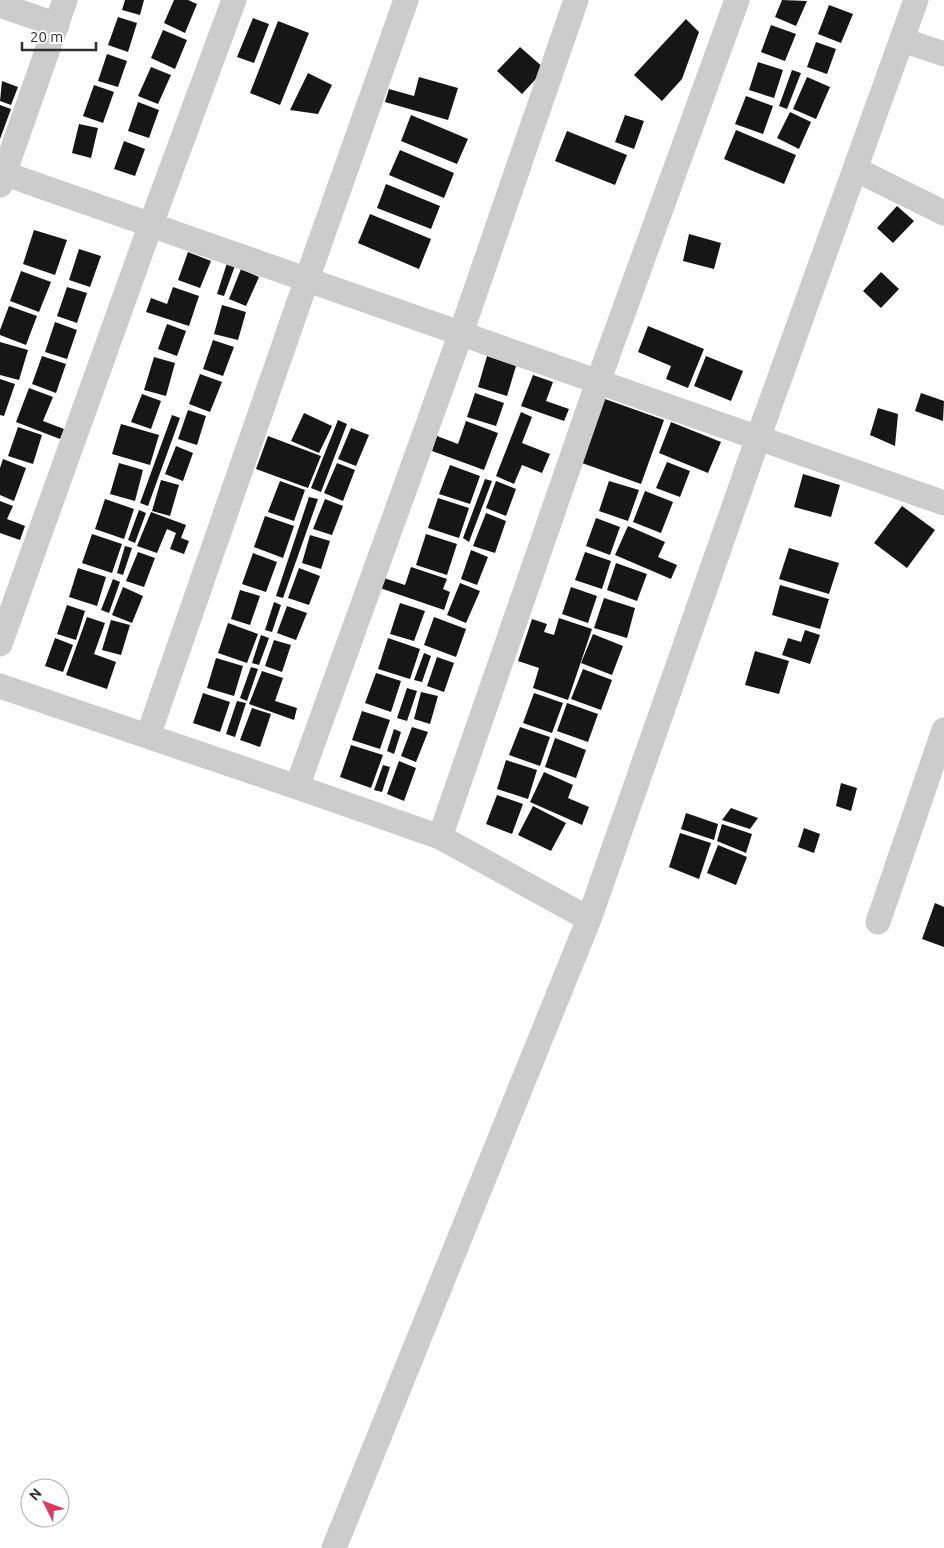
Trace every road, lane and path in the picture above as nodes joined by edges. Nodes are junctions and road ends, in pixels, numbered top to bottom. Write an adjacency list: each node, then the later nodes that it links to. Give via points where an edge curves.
1 (66, 0): 8 (street)
2 (234, 0): 14 (street)
3 (406, 0): 15 (street)
4 (576, 0): 16 (street)
5 (737, 0): 17 (street)
6 (916, 0): 9 (street)
7 (0, 5): 8 (street)
8 (57, 25): 12 (street)
9 (902, 40): 10 (street); 11 (street)
10 (944, 54)
11 (855, 168): 13 (street); 18 (street)
12 (1, 177): 14 (street)
13 (944, 213)
14 (151, 224): 15 (street); 20 (street)
15 (307, 279): 16 (street); 23 (street)
16 (461, 333): 17 (street); 24 (street)
17 (598, 382): 18 (street); 25 (street)
18 (758, 438): 19 (street); 26 (street)
19 (944, 503)
20 (0, 644)
21 (0, 686): 23 (street)
22 (944, 730): 27 (street)
23 (148, 736): 24 (street)
24 (296, 787): 25 (street)
25 (440, 838): 26 (street)
26 (589, 919): 28 (street)
27 (878, 922)
28 (334, 1548)

